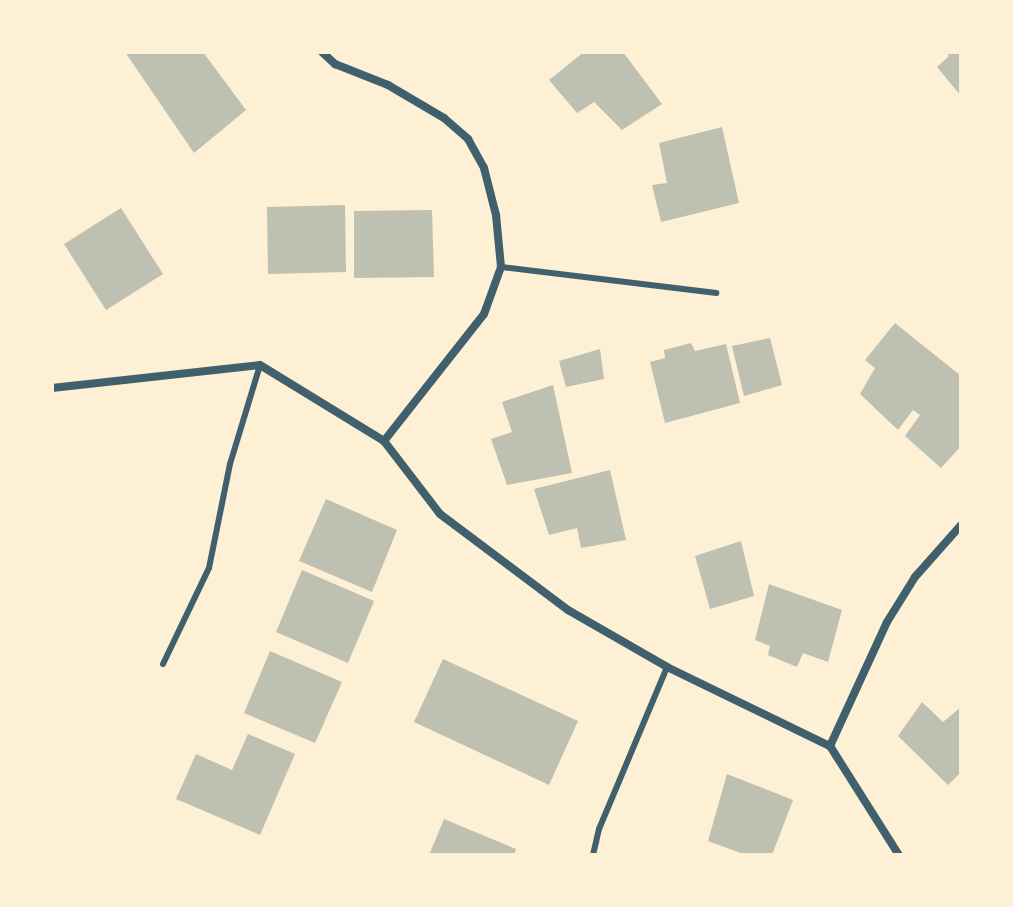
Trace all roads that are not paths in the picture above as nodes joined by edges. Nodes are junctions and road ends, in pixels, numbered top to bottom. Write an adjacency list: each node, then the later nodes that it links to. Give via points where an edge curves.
1 (322, 52): 2 (street, via 335,64 388,85 444,118 468,139 487,179)
2 (501, 267): 3 (lane); 6 (street, via 484,314)
3 (716, 293)
4 (260, 365): 5 (street); 6 (street); 8 (lane, via 230,464 209,568)
5 (52, 388)
6 (384, 441): 9 (street, via 440,514 568,610)
7 (961, 525): 10 (street, via 915,577 887,622)
8 (163, 664)
9 (667, 667): 10 (street); 11 (lane)
10 (830, 746): 12 (street)
11 (593, 855)
12 (899, 855)

